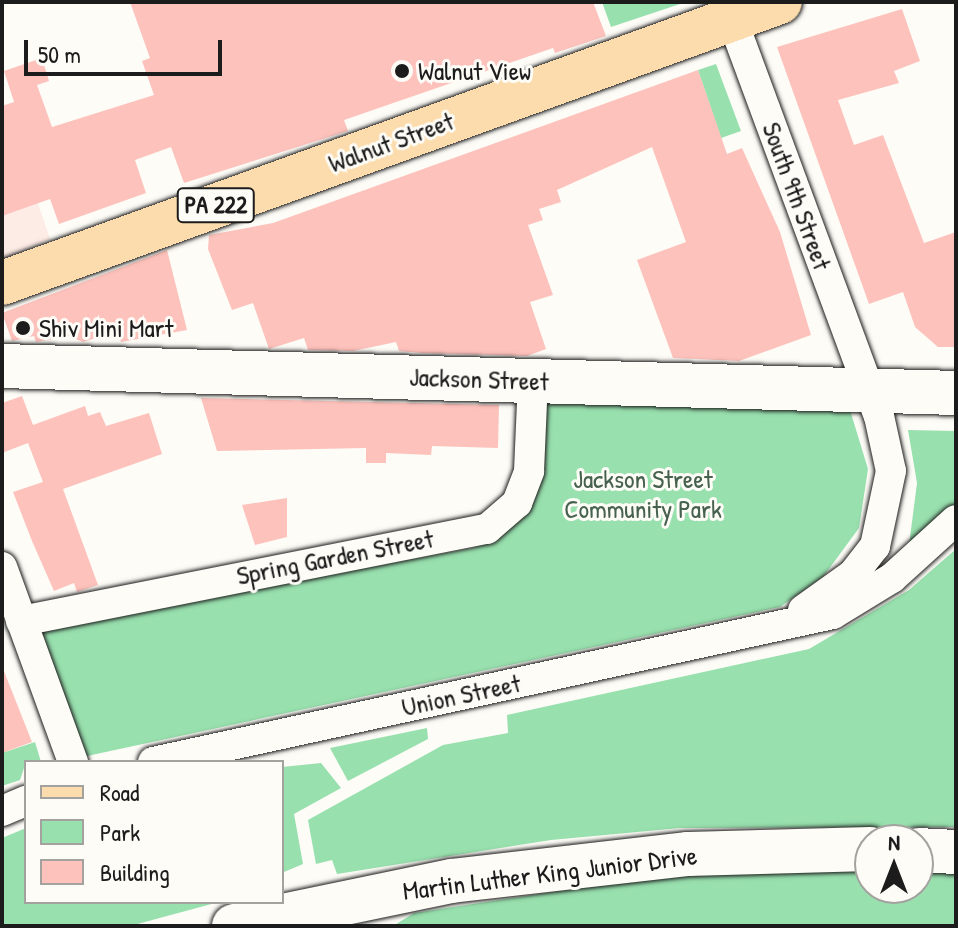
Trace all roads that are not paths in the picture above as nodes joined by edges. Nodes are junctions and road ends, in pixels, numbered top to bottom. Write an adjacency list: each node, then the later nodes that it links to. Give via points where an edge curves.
1 (780, 2): 2 (main road, Walnut Street / PA 222)
2 (729, 11): 3 (main road, Walnut Street / PA 222); 6 (street, South 9th Street)
3 (2, 283)
4 (15, 363): 5 (street, Jackson Street)
5 (533, 380): 6 (street, Jackson Street); 9 (street, Spring Garden Street, via 529,471 517,503 487,529)
6 (869, 390): 7 (street, Jackson Street); 10 (street, Union Street, via 891,471 875,546 836,589)
7 (956, 393)
8 (956, 520): 10 (street, Union Street, via 864,598 833,614)
9 (9, 595): 11 (street)
10 (770, 629): 12 (street, Union Street)
11 (72, 760)
12 (162, 760)
13 (24, 802): 14 (street)
14 (2, 811)
15 (854, 849): 18 (street, Martin Luther King Junior Drive, via 688,854)
16 (934, 851): 17 (street)
17 (956, 852)
18 (334, 914): 19 (street, Martin Luther King Junior Drive)
19 (234, 926)

